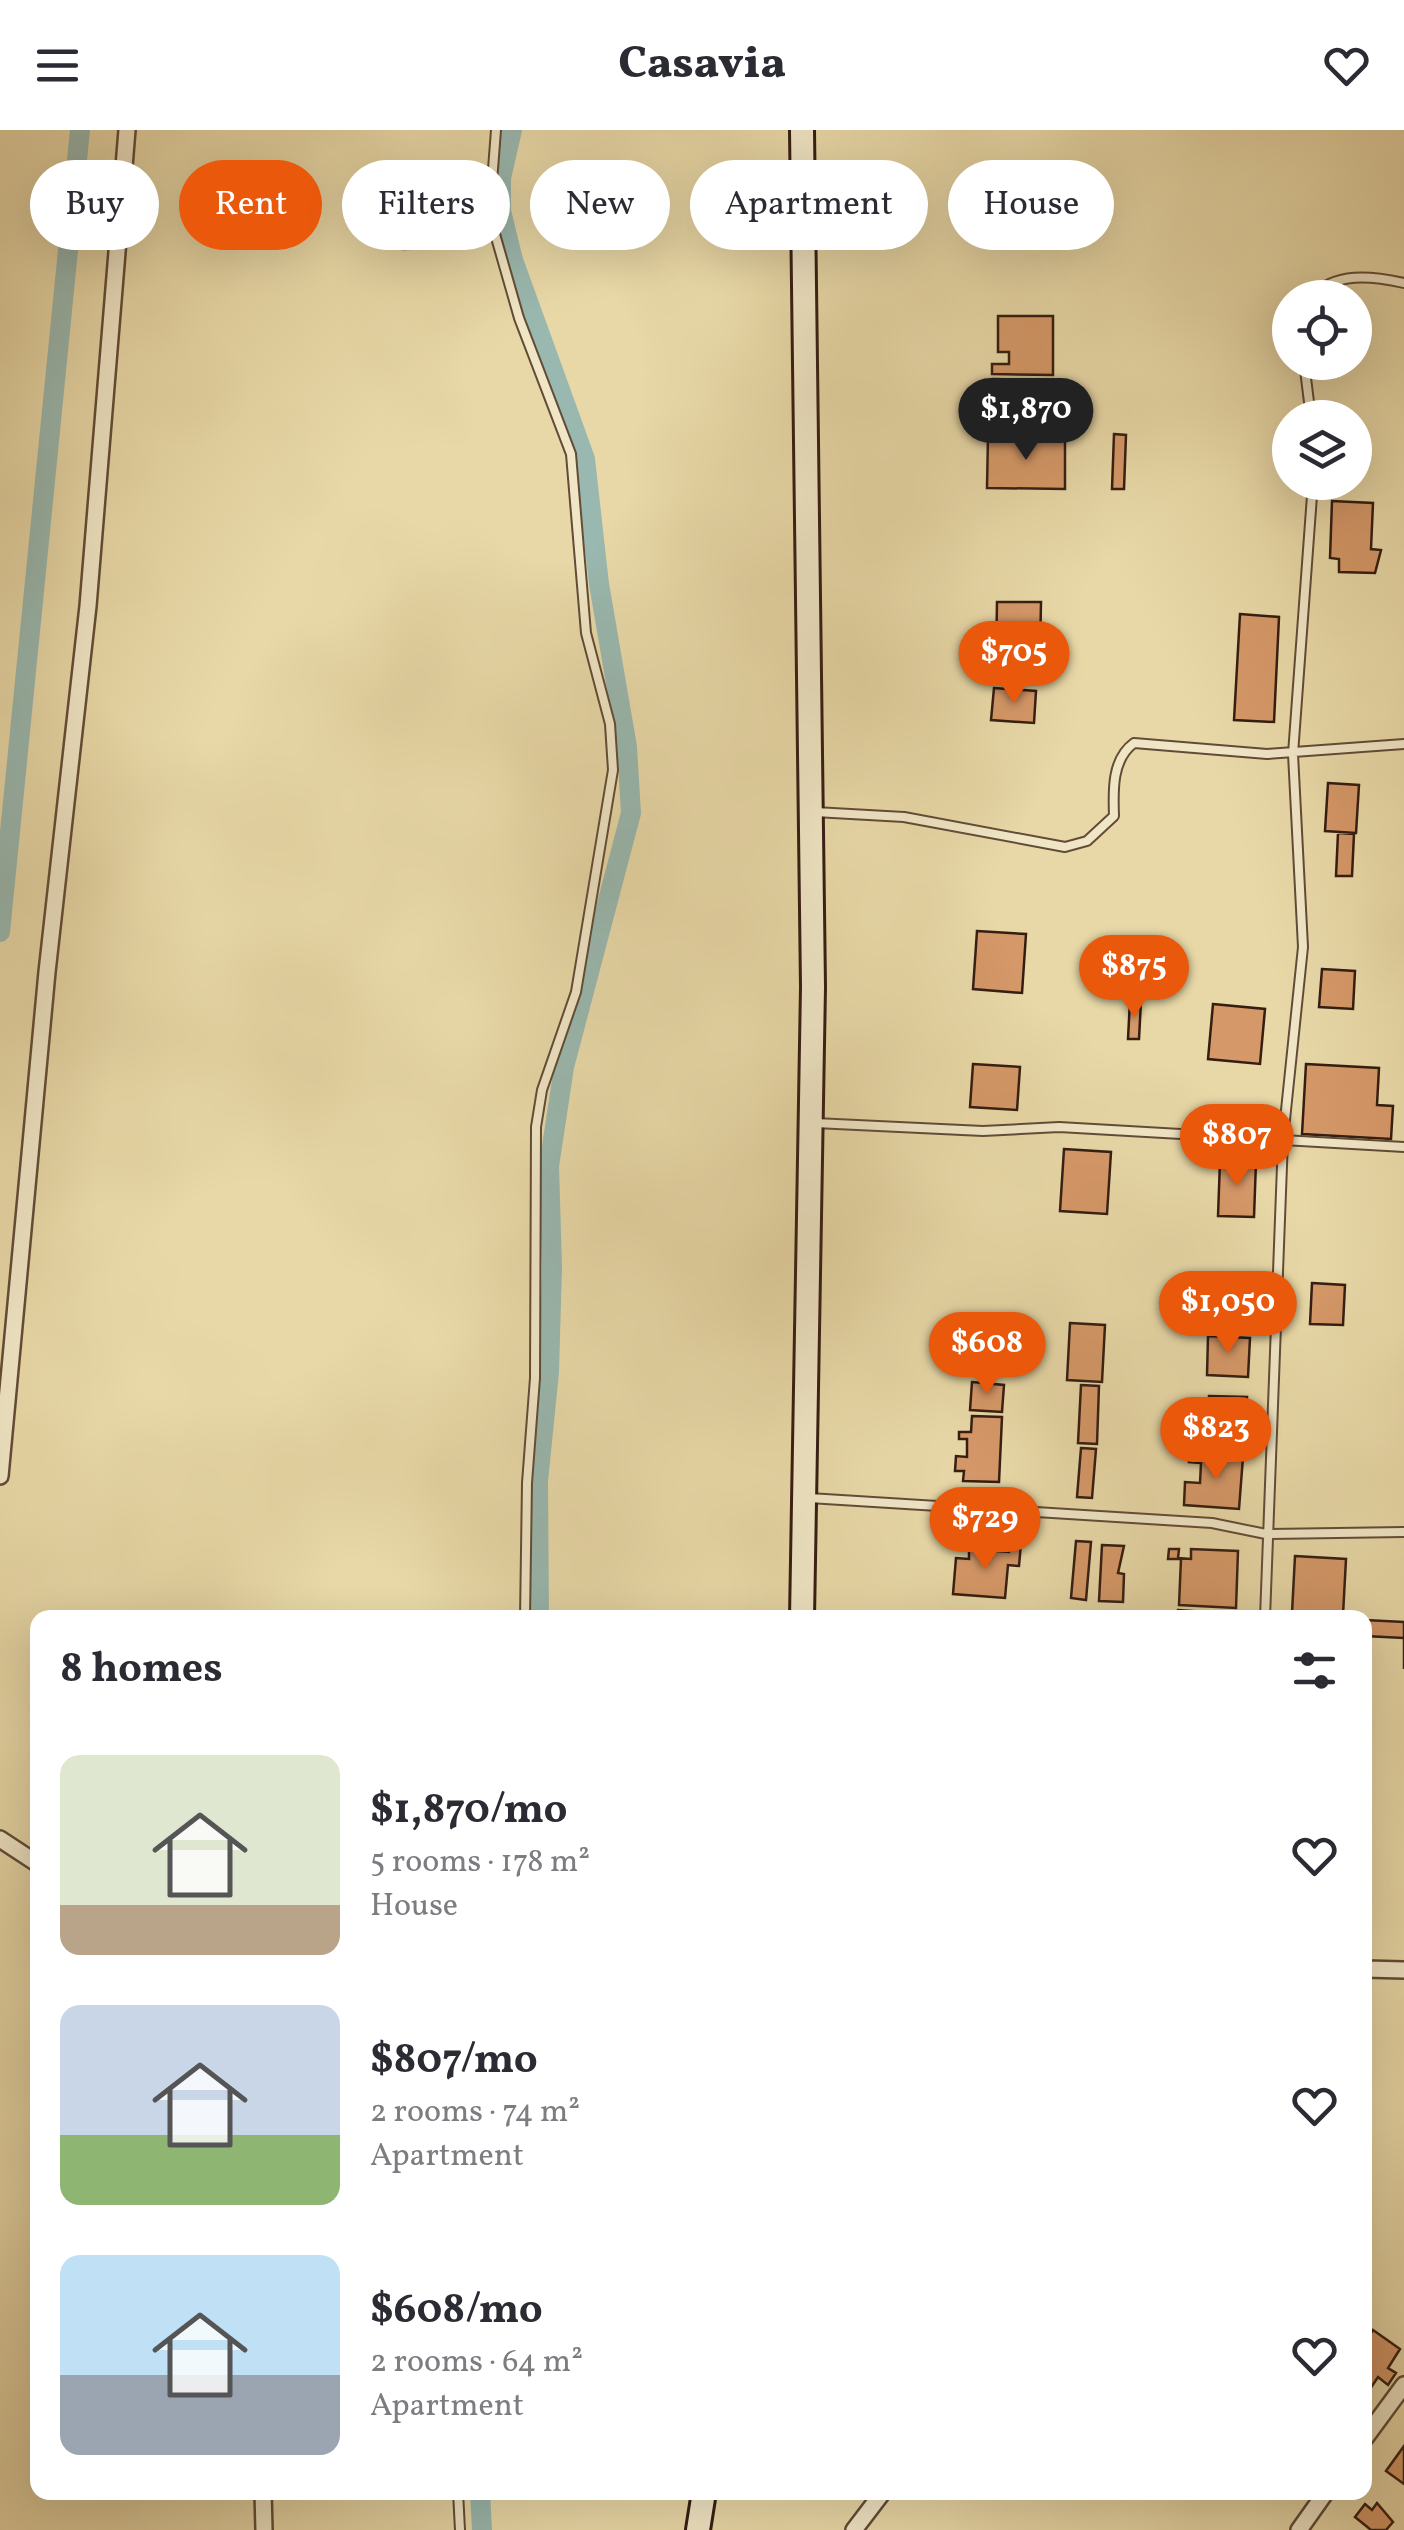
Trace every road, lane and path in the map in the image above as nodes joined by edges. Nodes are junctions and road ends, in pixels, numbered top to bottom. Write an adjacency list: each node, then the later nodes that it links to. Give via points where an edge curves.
1 (127, 130): 13 (street, via 88,606)
2 (496, 130): 17 (lane, via 495,234 571,454 586,632 610,724 613,770 576,992 536,1127 536,1378)
3 (802, 130): 9 (main road)
4 (1335, 280): 5 (lane, via 1372,276)
5 (1404, 283)
6 (1313, 500): 8 (lane)
7 (1404, 744): 8 (lane)
8 (1293, 754): 9 (lane, via 1134,743 1115,775 1114,816 1086,841 1066,847 904,817); 11 (lane, via 1304,947)
9 (811, 812): 10 (main road)
10 (810, 1123): 11 (lane, via 983,1131 1060,1126); 14 (main road)
11 (1283, 1139): 12 (lane); 16 (lane)
12 (1404, 1147)
13 (0, 1476)
14 (804, 1497): 16 (lane, via 1212,1524); 18 (main road)
15 (1404, 1532): 16 (lane)
16 (1266, 1534): 19 (lane)
17 (525, 1610)
18 (802, 1610)
19 (1265, 1610)
20 (0, 1839): 21 (street)
21 (30, 1859)
22 (1372, 1970): 23 (street)
23 (1404, 1970)
24 (1404, 2385): 25 (street)
25 (1372, 2428)
26 (262, 2500): 31 (street)
27 (458, 2500): 32 (lane)
28 (703, 2500): 33 (main road)
29 (876, 2500): 34 (street)
30 (1320, 2500): 35 (street)
31 (264, 2530)
32 (460, 2530)
33 (698, 2530)
34 (854, 2530)
35 (1298, 2530)

